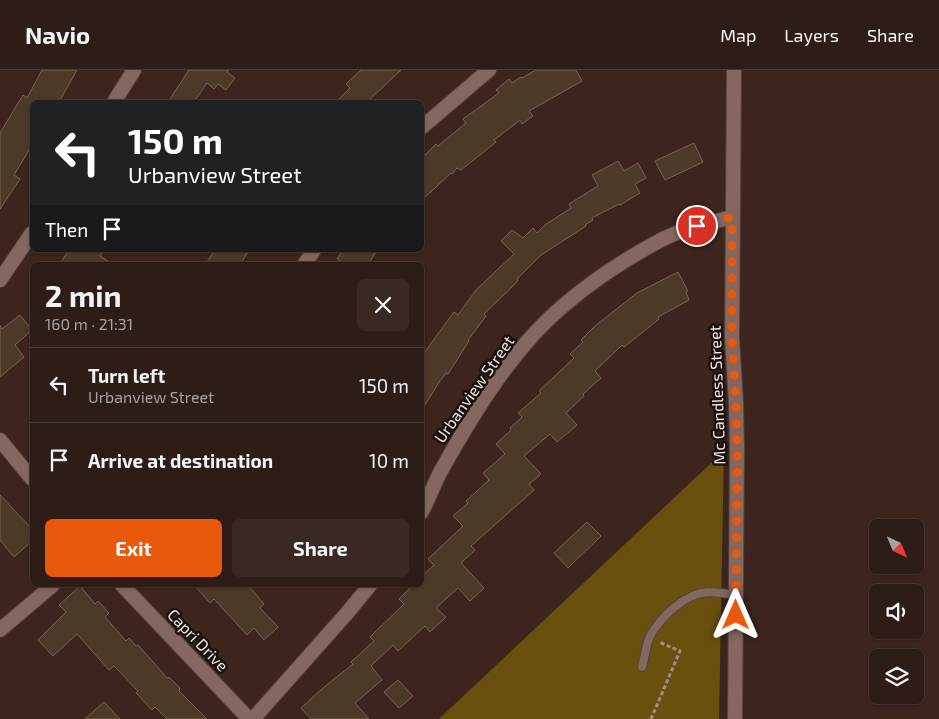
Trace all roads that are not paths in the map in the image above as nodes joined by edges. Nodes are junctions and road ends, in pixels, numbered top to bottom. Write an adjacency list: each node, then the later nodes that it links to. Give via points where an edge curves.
1 (134, 70): 4 (street)
2 (489, 70): 5 (street)
3 (734, 70): 6 (street, Mc Candless Street)
4 (115, 100)
5 (424, 125)
6 (732, 217): 11 (street, Urbanview Street, via 662,240 598,278 562,306 510,364 471,419 440,471); 15 (street, Mc Candless Street, via 732,338 737,447)
7 (30, 236): 8 (street)
8 (0, 280)
9 (0, 440): 10 (street)
10 (30, 477)
11 (424, 507)
12 (51, 587): 16 (street)
13 (124, 587): 18 (street, Capri Drive)
14 (368, 587): 18 (street)
15 (736, 595): 17 (lane, via 709,592 686,599 666,615 650,637); 19 (street, Mc Candless Street)
16 (0, 630)
17 (642, 667)
18 (251, 719)
19 (735, 719)

